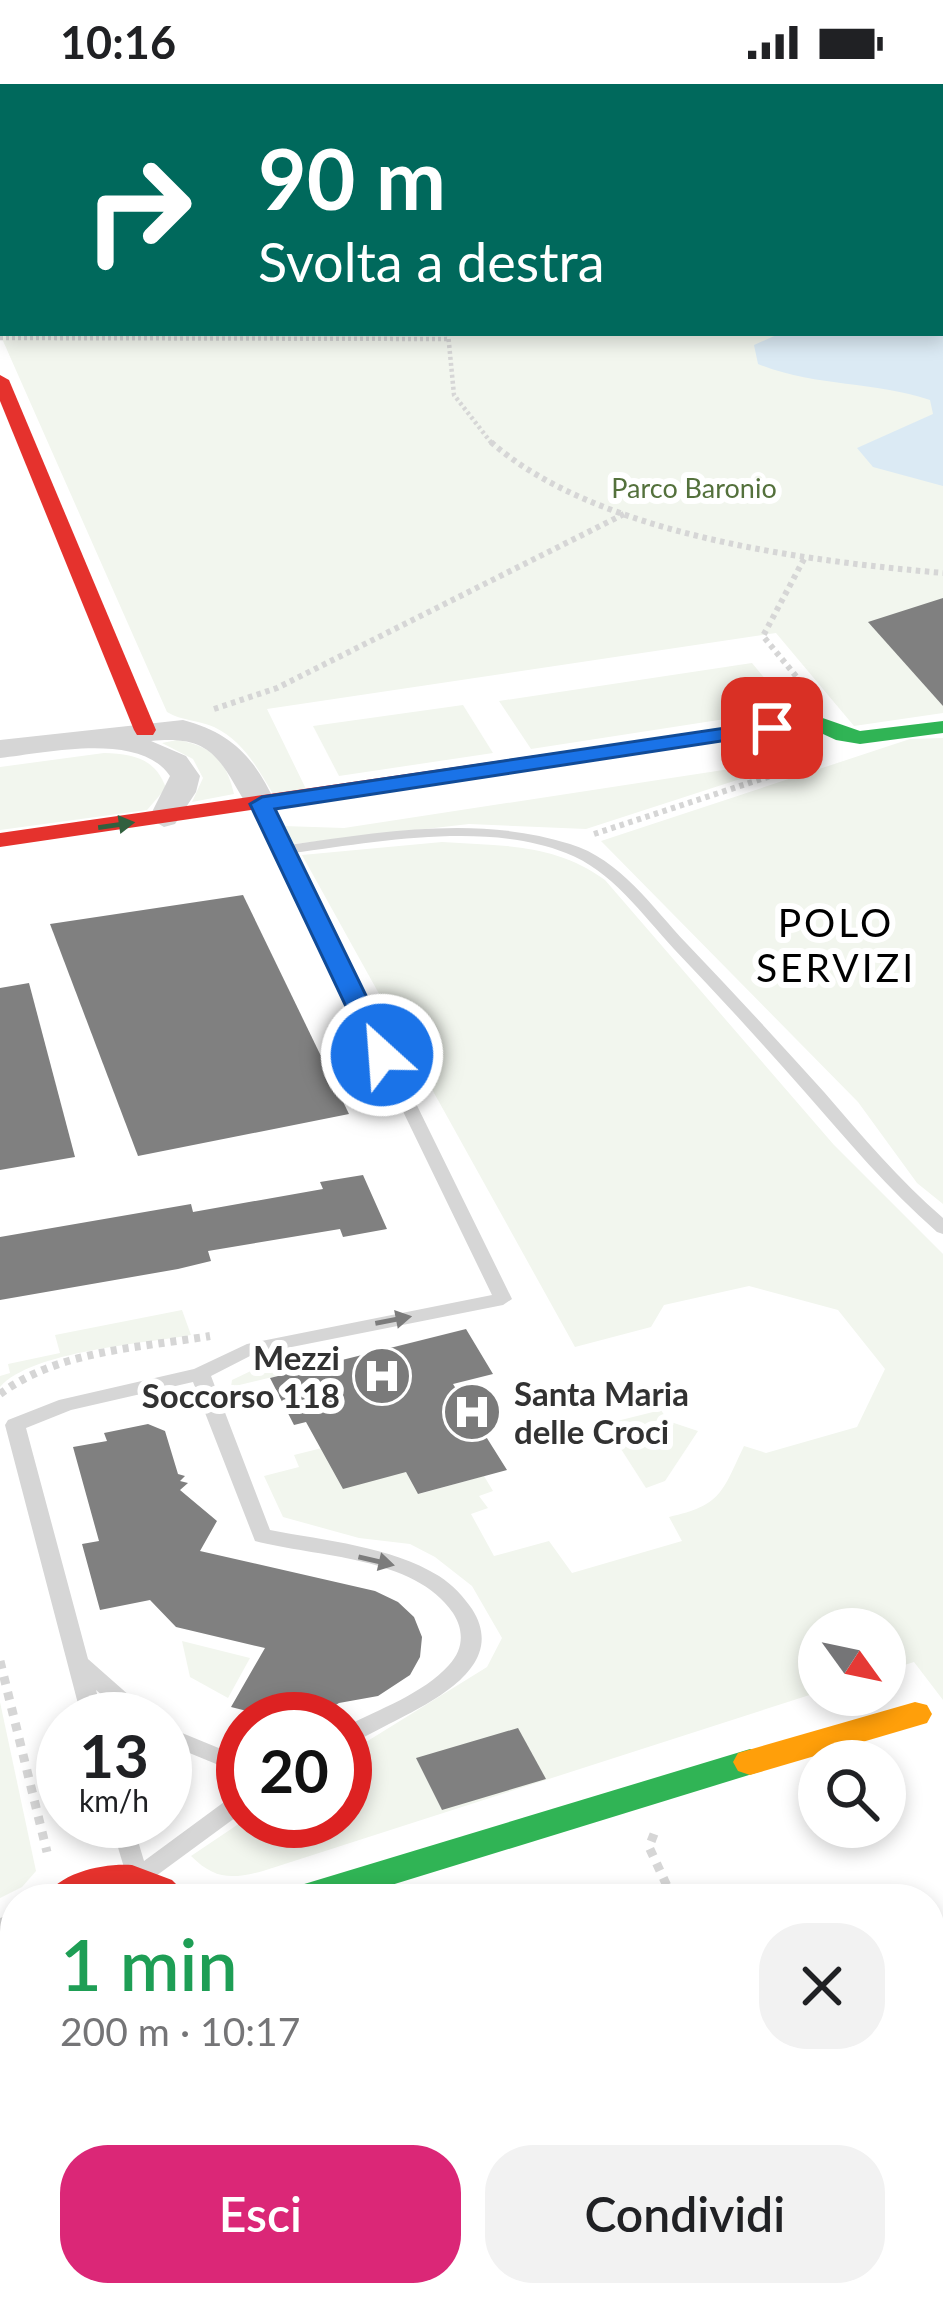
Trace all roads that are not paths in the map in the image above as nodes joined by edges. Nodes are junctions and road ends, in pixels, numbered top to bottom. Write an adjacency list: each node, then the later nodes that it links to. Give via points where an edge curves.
1 (0, 380): 3 (street)
2 (943, 727): 6 (street, via 856,739 814,722)
3 (146, 730): 4 (street); 6 (street, via 183,729 227,747)
4 (98, 736): 5 (street); 7 (street, via 176,762 181,792)
5 (0, 749)
6 (262, 804): 7 (street); 9 (lane)
7 (164, 818): 8 (street, one-way to 7)
8 (0, 840)
9 (283, 850): 10 (lane, via 454,834 564,844 603,864); 11 (lane, one-way to 9, via 247,1350 503,1299)
10 (943, 1228)
11 (200, 1374): 12 (lane, via 15,1425); 16 (lane, one-way to 16, via 262,1536 400,1566 437,1581 461,1603 473,1630 469,1654 450,1676)
12 (78, 1662): 13 (lane); 14 (lane)
13 (86, 1692)
14 (113, 1692)
15 (915, 1714): 22 (street)
16 (372, 1721)
17 (216, 1820): 19 (lane)
18 (128, 1848): 19 (lane)
19 (136, 1878): 20 (street); 21 (street)
20 (88, 1884)
21 (154, 1884)
22 (350, 1884)

